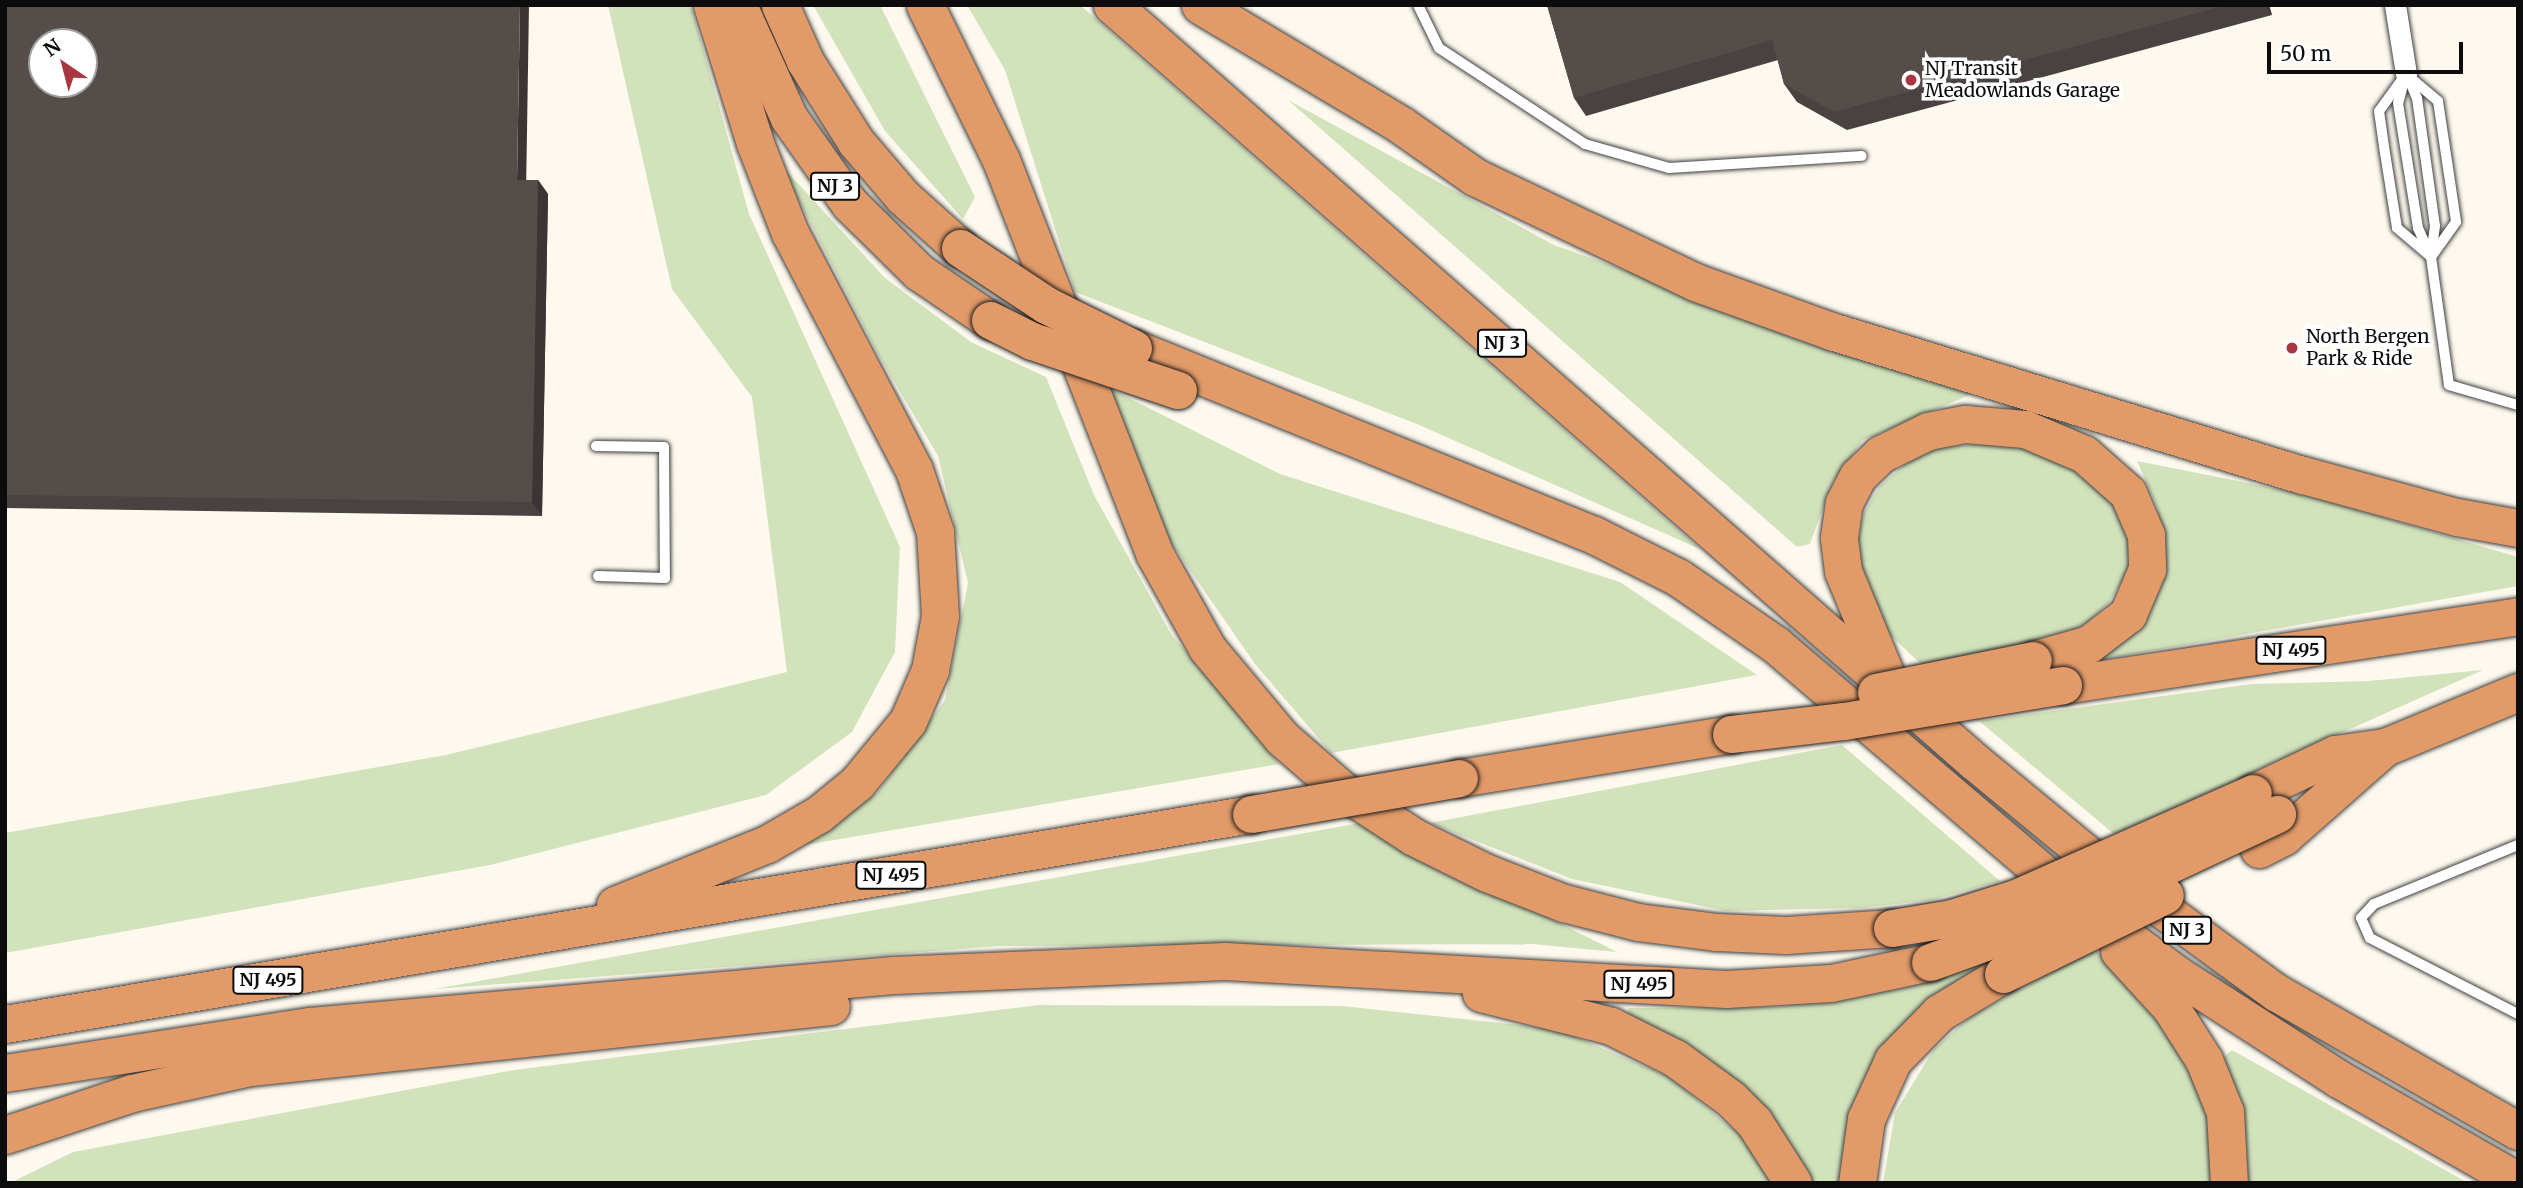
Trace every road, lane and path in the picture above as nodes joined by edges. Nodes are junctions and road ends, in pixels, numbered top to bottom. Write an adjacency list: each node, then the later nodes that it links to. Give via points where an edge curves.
1 (712, 5): 28 (highway, via 755,143 790,233 900,439 927,503 942,588 936,643 908,721 876,763 819,814 715,868)
2 (738, 5): 15 (highway, NJ 3, bridge, via 789,118 843,195 919,272 989,320 1032,341 1178,390)
3 (780, 5): 15 (highway, NJ 3, bridge, via 811,71 856,142 903,197 960,248 1046,305 1133,348)
4 (925, 5): 25 (highway, bridge, via 1001,160 1154,553 1207,648 1282,738 1342,790 1414,837 1487,873 1564,902 1638,922 1786,935 1892,928 1952,918)
5 (1112, 5): 20 (highway, NJ 3)
6 (1200, 5): 11 (highway)
7 (1249, 5): 11 (highway)
8 (1419, 5): 12 (lane, via 1439,48 1584,144 1669,168)
9 (2395, 5): 10 (street)
10 (2406, 74): 13 (lane, via 2417,98 2434,213); 13 (lane, via 2398,103 2418,228); 13 (lane, via 2438,101 2456,222); 13 (lane, via 2379,111 2397,228)
11 (1318, 78): 17 (highway, via 1401,125 1475,177 1695,282 1831,331 2290,471 2457,517)
12 (1862, 156)
13 (2431, 257): 14 (lane, via 2449,385)
14 (2518, 405)
15 (1349, 436): 27 (highway, NJ 3, via 1594,535 1698,590 1852,706)
16 (596, 446): 18 (lane, via 664,447 665,578)
17 (2518, 528)
18 (598, 576)
19 (2518, 615): 22 (highway, NJ 495, bridge, via 1844,722)
20 (1890, 684): 22 (highway, bridge, via 1843,571 1839,537 1844,503 1858,475 1881,454 1910,438 1949,426 2003,425 2064,443 2116,480 2142,522 2147,569 2128,614 2089,644 2033,660 1829,701); 34 (highway, NJ 3, via 2048,822 2237,967 2341,1033)
21 (2518, 692): 23 (highway, NJ 495)
22 (1731, 734): 28 (highway, NJ 495, bridge)
23 (2385, 747): 24 (highway, NJ 495); 25 (highway, via 2335,754)
24 (2349, 779): 25 (highway, NJ 495); 38 (highway, bridge, via 2284,836 2003,974 1939,1013 1893,1060 1866,1119)
25 (2265, 804): 30 (highway, NJ 495, bridge, via 2068,912 1930,962 1831,983 1726,989)
26 (2518, 845): 31 (lane, via 2374,904 2361,918 2371,938)
27 (2064, 891): 36 (highway, NJ 3, via 2253,1026); 39 (highway, via 2171,1008 2204,1060 2225,1112)
28 (531, 936): 32 (highway, NJ 495)
29 (1081, 967): 30 (highway, NJ 495, via 1199,961); 33 (highway, via 893,975 367,1020); 35 (highway, via 895,999 250,1067 132,1093)
30 (1346, 968): 37 (highway, via 1527,1002 1644,1040 1731,1099 1773,1147)
31 (2518, 1014)
32 (5, 1024)
33 (5, 1073)
34 (2518, 1131)
35 (5, 1135)
36 (2518, 1181)
37 (1793, 1183)
38 (1857, 1183)
39 (2230, 1183)

